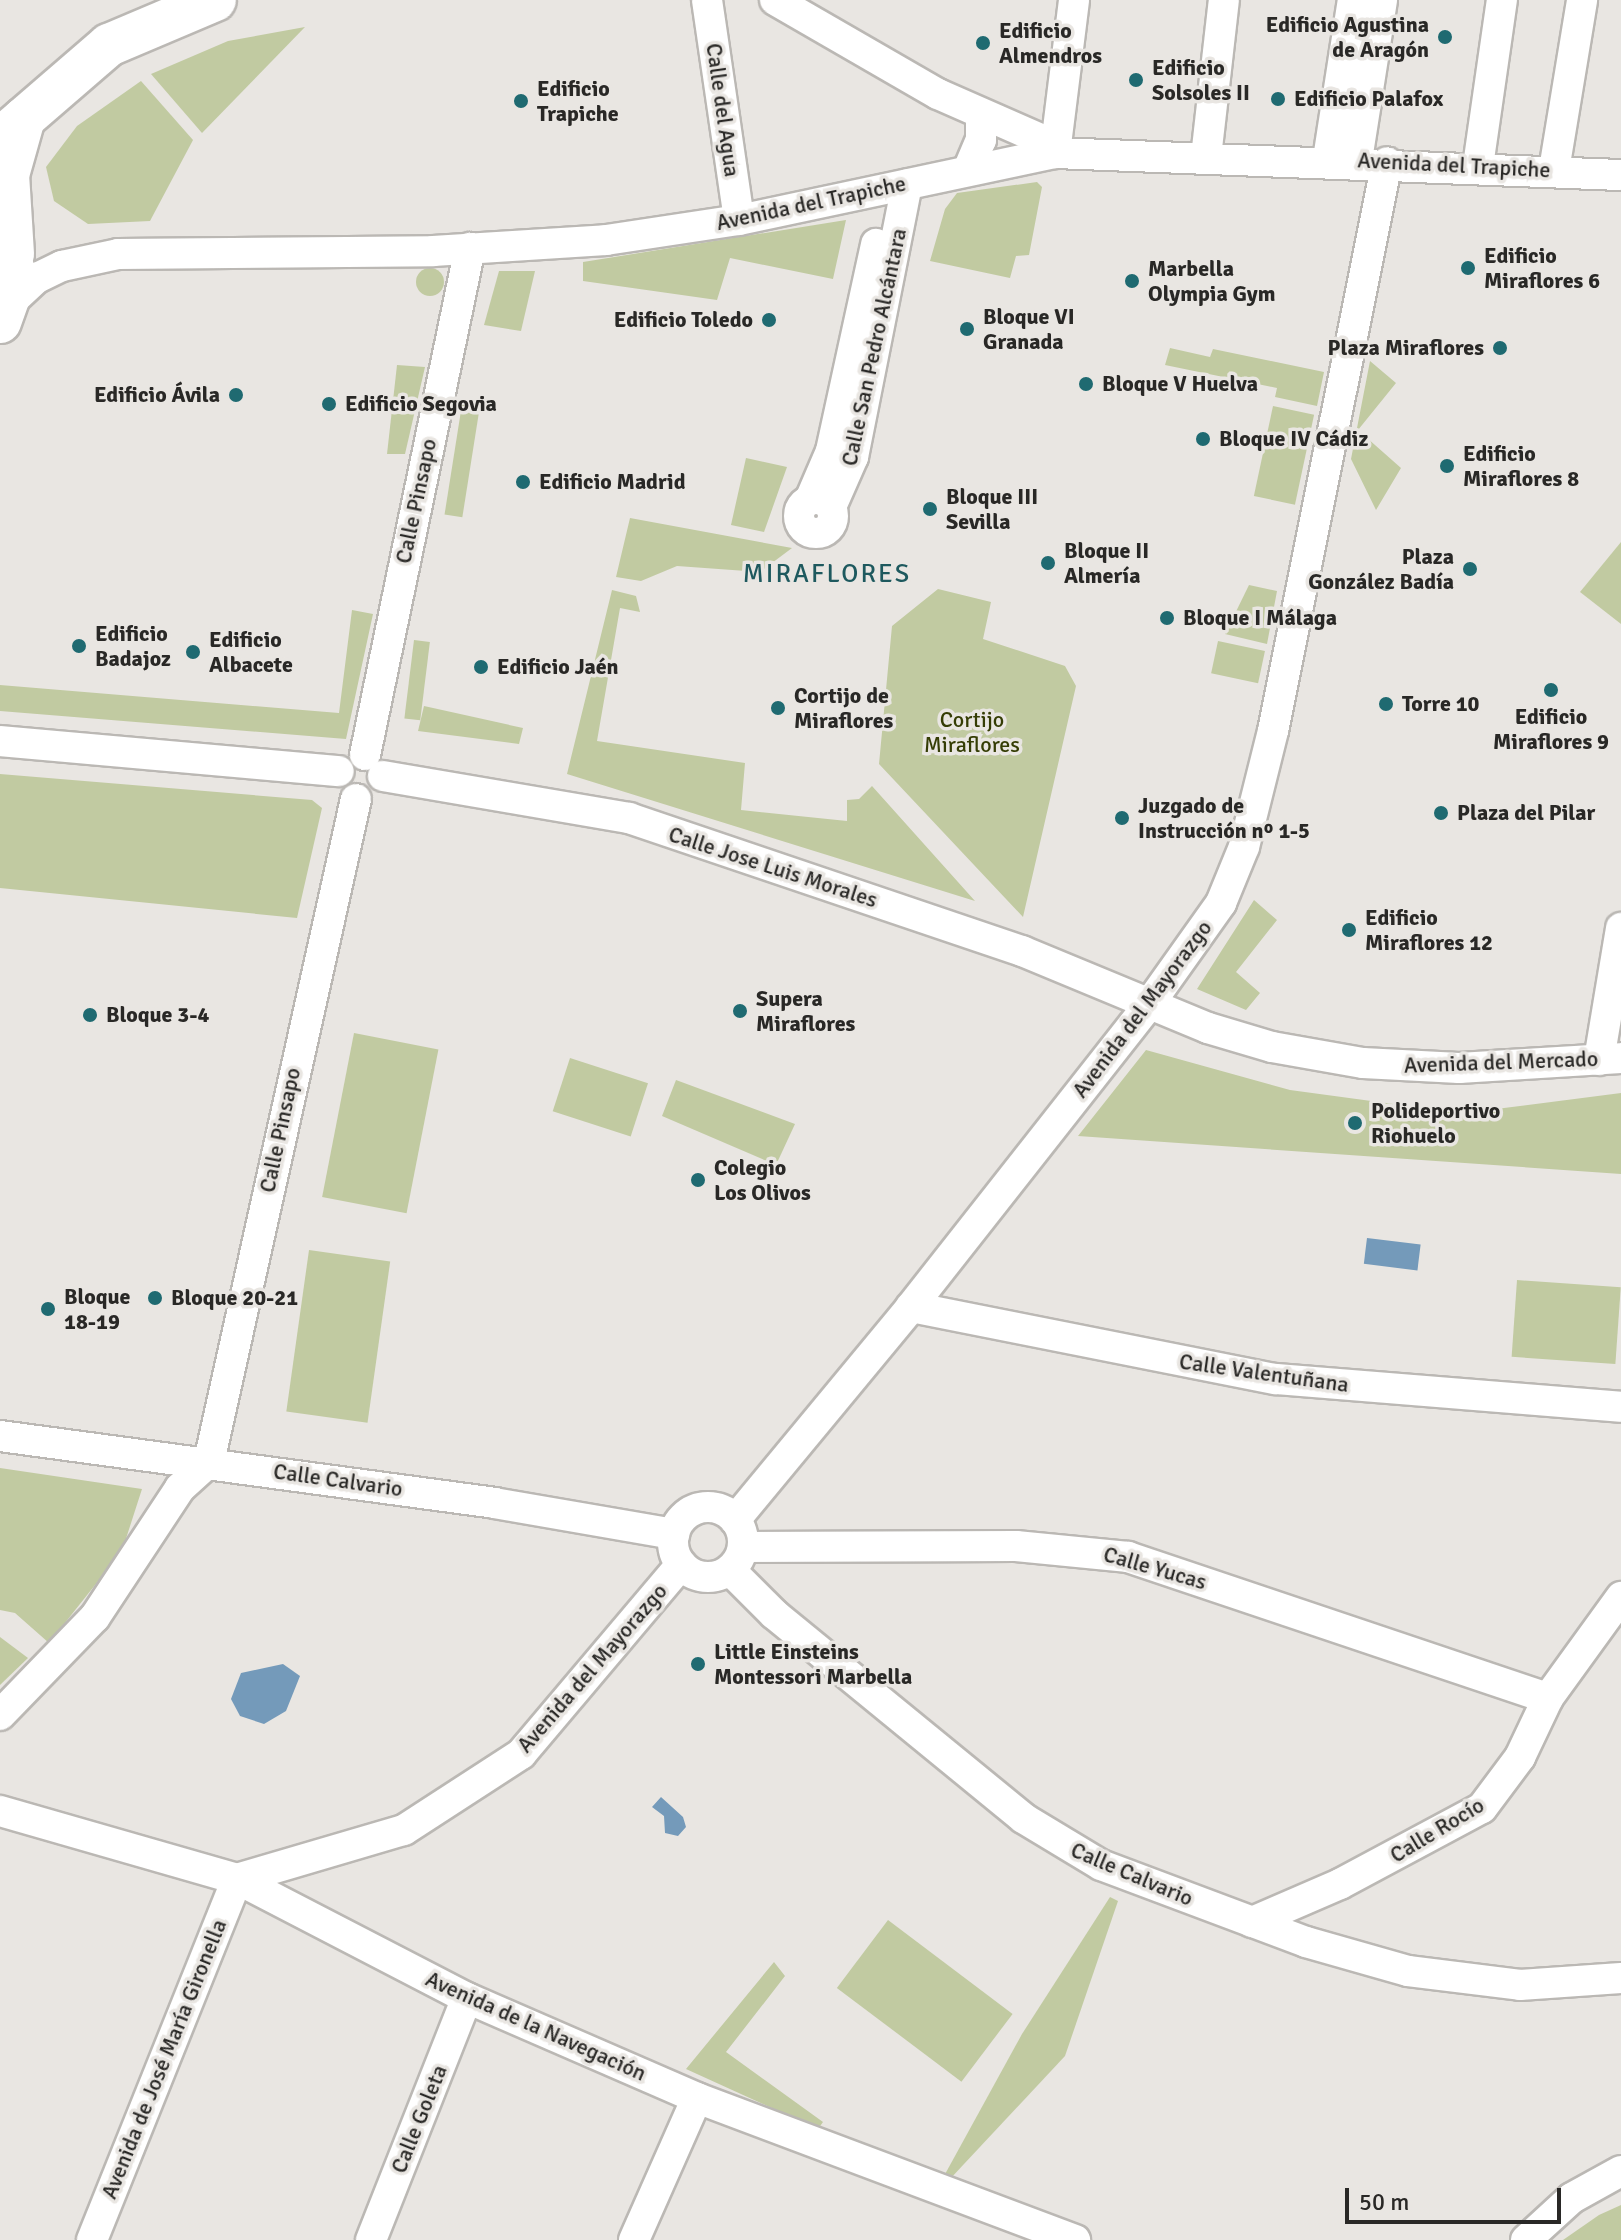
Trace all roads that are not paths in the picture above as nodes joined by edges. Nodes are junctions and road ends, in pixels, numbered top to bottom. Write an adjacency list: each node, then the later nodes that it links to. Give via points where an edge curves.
1 (215, 0): 11 (main road, via 109,45)
2 (707, 0): 21 (street, Calle del Agua)
3 (775, 0): 10 (street)
4 (1074, 0): 12 (street)
5 (1224, 0): 13 (street)
6 (1353, 0): 14 (street)
7 (1382, 0): 14 (street)
8 (1502, 0): 16 (street)
9 (1582, 0): 18 (street)
10 (981, 114): 12 (street, via 1043,140); 17 (street, via 981,140)
11 (12, 129): 22 (main road)
12 (1055, 153): 13 (street, Avenida del Trapiche); 17 (street, Avenida del Trapiche)
13 (1206, 157): 14 (street, Avenida del Trapiche)
14 (1342, 160): 15 (street, Avenida del Trapiche)
15 (1387, 162): 16 (street, Avenida del Trapiche); 31 (street, Avenida del Mayorazgo, via 1306,581 1244,847 1221,903)
16 (1478, 166): 18 (street, Avenida del Trapiche)
17 (968, 170): 20 (street, Avenida del Trapiche)
18 (1554, 170): 19 (street, Avenida del Trapiche)
19 (1621, 175)
20 (898, 186): 21 (street, Avenida del Trapiche); 25 (street, Calle San Pedro Alcántara)
21 (739, 220): 23 (street, Avenida del Trapiche, via 606,240)
22 (6, 242): 24 (main road)
23 (470, 248): 24 (street, Avenida del Trapiche, via 118,254 62,266 37,278); 27 (street, Calle Pinsapo)
24 (6, 311)
25 (820, 503)
26 (0, 741): 28 (street)
27 (374, 765): 28 (street, via 348,759); 29 (street, via 377,792); 31 (street, Calle Jose Luis Morales, via 629,818 1001,943)
28 (339, 771): 29 (street, via 342,789)
29 (356, 799): 36 (street, Calle Pinsapo)
30 (1621, 928): 32 (street)
31 (1150, 1003): 32 (street, Avenida del Mercado, via 1234,1037 1363,1063 1459,1068); 33 (street, Avenida del Mayorazgo)
32 (1610, 1059)
33 (911, 1307): 34 (street, Calle Valentuñana, via 1276,1379); 38 (street, Avenida del Mayorazgo)
34 (1621, 1407)
35 (0, 1436): 36 (street, Calle Calvario)
36 (209, 1462): 37 (street, Calle Calvario); 42 (street, via 180,1488 95,1617)
37 (674, 1534): 38 (street, via 695,1510 717,1508); 39 (street)
38 (736, 1546): 39 (street, via 699,1576); 41 (street, Calle Yucas, via 1098,1552 1161,1567); 45 (street, Calle Calvario, via 774,1614 1058,1843)
39 (681, 1565): 44 (street, Avenida del Mayorazgo, via 521,1754 404,1830)
40 (1621, 1597): 41 (street, Calle Rocío)
41 (1548, 1698): 45 (street, Calle Rocío, via 1520,1757 1482,1808 1340,1884)
42 (0, 1715)
43 (0, 1811): 44 (street, Avenida de la Navegación)
44 (237, 1879): 47 (street, Avenida de la Navegación); 50 (street, Avenida de José María Gironella)
45 (1252, 1922): 46 (street, Calle Calvario, via 1352,1956 1449,1979 1520,1985)
46 (1621, 1978)
47 (467, 1998): 48 (street, Avenida de la Navegación); 51 (street, Calle Goleta)
48 (697, 2098): 52 (street); 53 (street, Avenida de la Navegación)
49 (1621, 2171): 54 (street, via 1572,2198)
50 (92, 2240)
51 (371, 2240)
52 (634, 2240)
53 (1075, 2240)
54 (1526, 2240)

